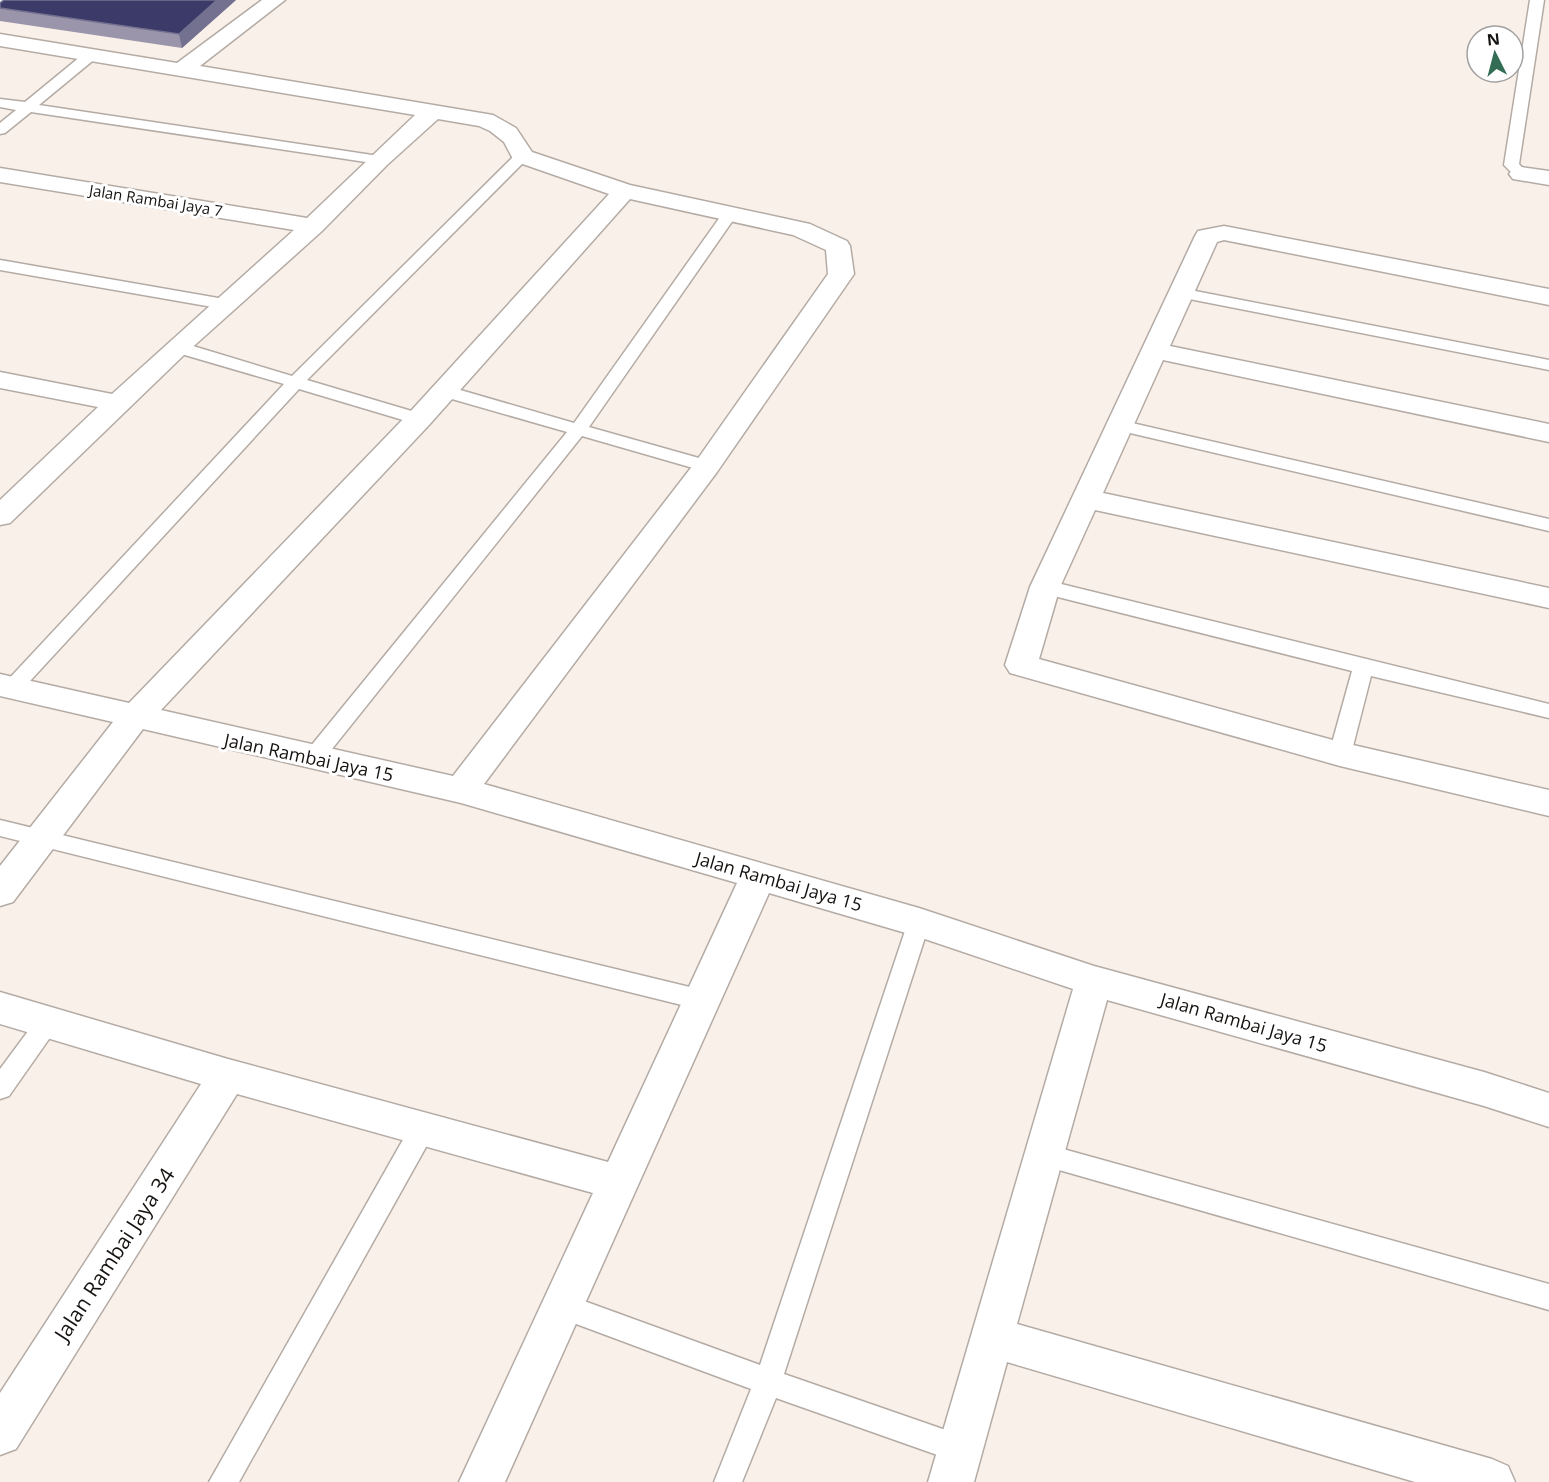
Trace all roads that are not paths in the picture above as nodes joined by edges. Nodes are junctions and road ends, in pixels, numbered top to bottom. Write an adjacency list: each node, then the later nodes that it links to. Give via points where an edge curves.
1 (275, 0): 5 (street)
2 (1537, 0): 12 (lane, via 1511,165)
3 (0, 40): 4 (street)
4 (92, 55): 5 (street); 7 (lane)
5 (181, 70): 8 (street)
6 (0, 103): 7 (lane)
7 (28, 107): 9 (lane); 11 (lane)
8 (433, 111): 10 (street, via 484,120 505,129); 11 (street)
9 (0, 130)
10 (522, 156): 15 (street); 26 (lane)
11 (379, 160): 17 (street)
12 (1521, 174): 14 (street)
13 (0, 175): 17 (street, Jalan Rambai Jaya 7)
14 (1549, 178)
15 (624, 191): 16 (street); 27 (street)
16 (730, 213): 31 (lane); 33 (street, via 801,229 838,246 841,274)
17 (313, 226): 21 (street)
18 (0, 266): 21 (lane)
19 (1180, 293): 20 (street, via 1207,236 1224,233); 23 (street); 24 (lane)
20 (1549, 297)
21 (224, 304): 22 (street)
22 (177, 347): 26 (lane); 28 (street)
23 (1153, 350): 30 (street); 32 (street)
24 (1549, 365)
25 (0, 380): 28 (street)
26 (296, 382): 29 (lane); 40 (lane)
27 (444, 392): 29 (street); 31 (lane)
28 (118, 403): 35 (street)
29 (419, 419): 42 (street)
30 (1119, 425): 34 (street); 36 (lane)
31 (578, 430): 33 (lane); 44 (lane)
32 (1549, 433)
33 (707, 466): 45 (street)
34 (1085, 498): 37 (street); 38 (street)
35 (0, 516)
36 (1549, 525)
37 (1045, 587): 39 (lane); 43 (street, via 1021,665)
38 (1549, 598)
39 (1363, 667): 41 (lane); 43 (lane)
40 (6, 687): 42 (street, Jalan Rambai Jaya 15)
41 (1549, 711)
42 (135, 717): 44 (street, Jalan Rambai Jaya 15); 48 (street)
43 (1340, 754): 46 (street)
44 (313, 758): 45 (street, Jalan Rambai Jaya 15)
45 (461, 790): 49 (street, Jalan Rambai Jaya 15)
46 (1549, 803)
47 (0, 828): 48 (lane)
48 (41, 838): 50 (street); 53 (lane)
49 (759, 874): 51 (street, Jalan Rambai Jaya 15); 53 (street)
50 (0, 892)
51 (919, 922): 52 (street, Jalan Rambai Jaya 15); 65 (lane)
52 (1094, 981): 58 (street, Jalan Rambai Jaya 15); 60 (street)
53 (702, 1000): 61 (street)
54 (0, 1008): 55 (street)
55 (48, 1022): 56 (street); 57 (lane)
56 (228, 1076): 59 (street); 66 (street, Jalan Rambai Jaya 34)
57 (0, 1088)
58 (1549, 1110)
59 (422, 1130): 61 (street); 68 (lane)
60 (1045, 1155): 62 (lane); 64 (street)
61 (620, 1183): 63 (street)
62 (1549, 1297)
63 (562, 1306): 65 (lane); 69 (street)
64 (992, 1337): 67 (street); 71 (street)
65 (768, 1382): 67 (lane); 70 (lane)
66 (0, 1433)
67 (956, 1465)
68 (223, 1482)
69 (482, 1482)
70 (728, 1482)
71 (1492, 1482)

